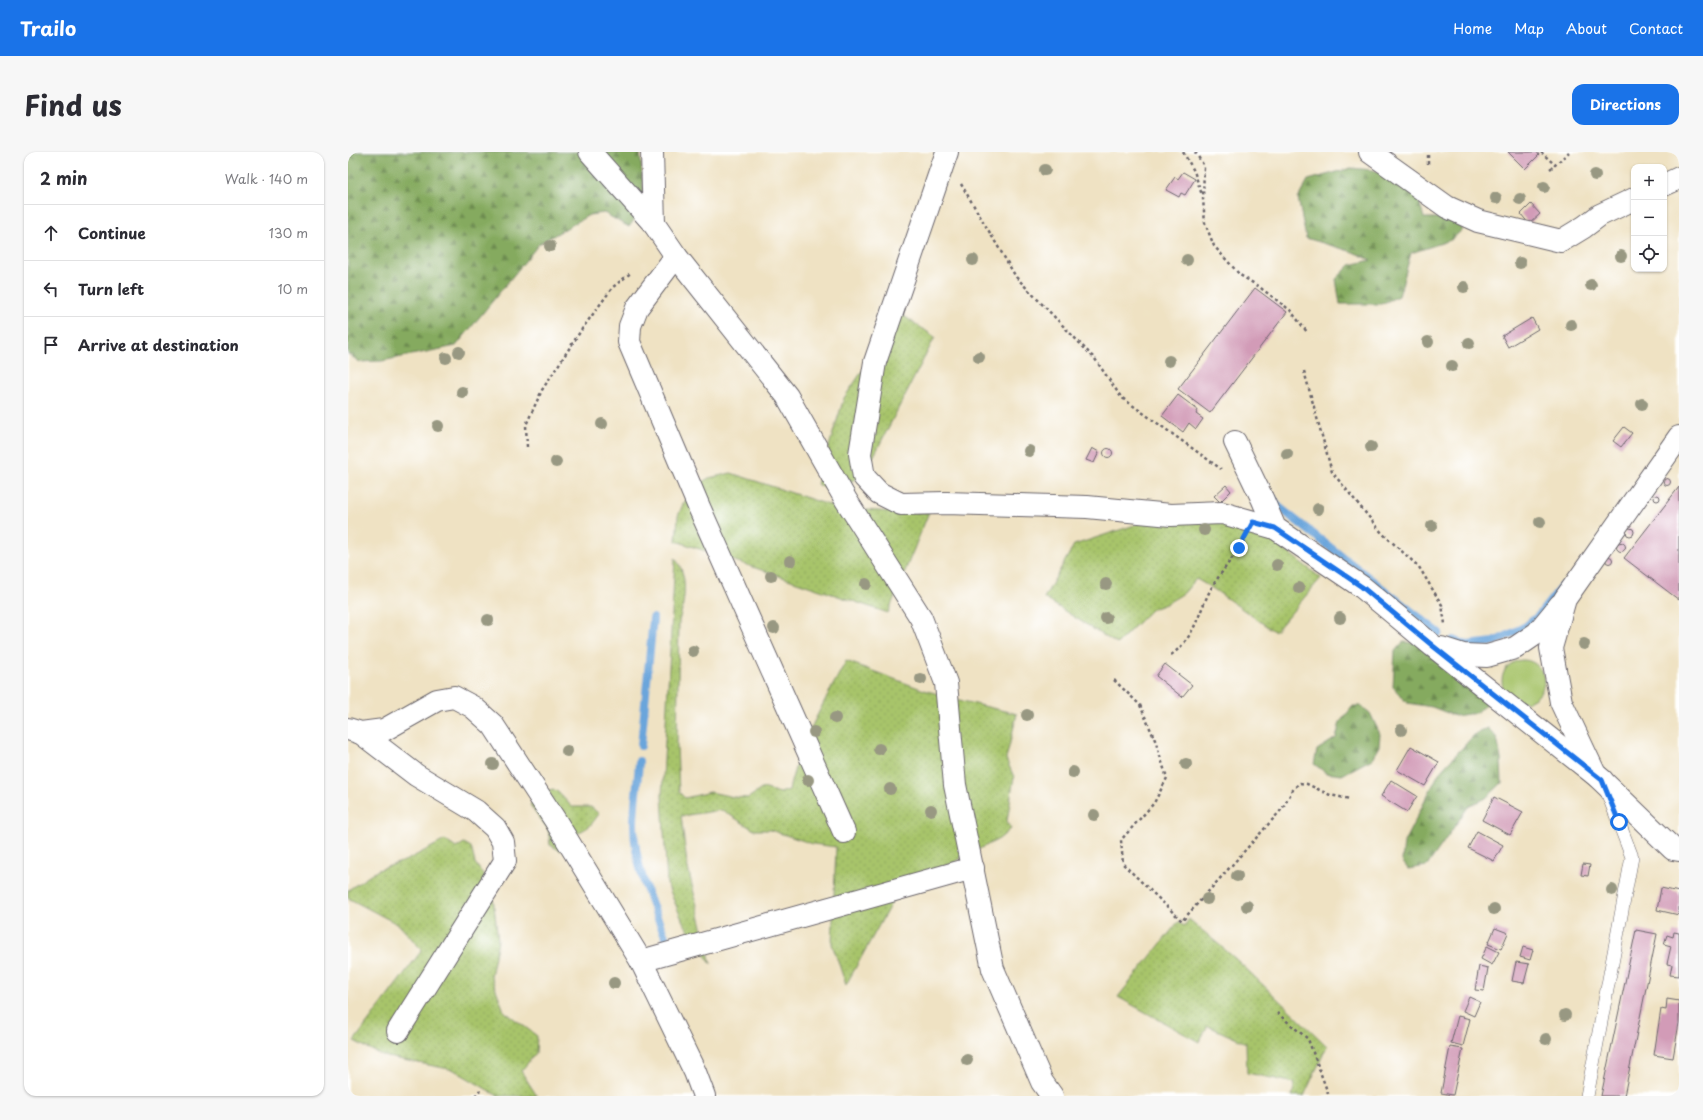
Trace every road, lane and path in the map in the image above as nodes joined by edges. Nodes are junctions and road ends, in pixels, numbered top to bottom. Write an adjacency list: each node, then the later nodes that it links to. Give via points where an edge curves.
1 (590, 152): 16 (street)
2 (652, 152): 16 (street)
3 (947, 152): 24 (street, via 875,362 860,454 864,477 879,493 901,504 1087,507 1171,514 1222,513)
4 (1183, 152): 14 (path, via 1194,171)
5 (1195, 152): 14 (path, via 1204,166)
6 (1370, 152): 15 (street, via 1447,207 1466,216 1561,241 1600,215)
7 (1541, 152): 9 (path)
8 (1569, 152): 9 (path)
9 (1555, 165): 10 (path)
10 (1550, 169)
11 (960, 177): 23 (path, via 961,184 1016,277 1095,359 1121,397)
12 (1679, 178): 13 (street)
13 (1667, 184)
14 (1203, 199): 18 (path, via 1205,223 1214,246 1240,275 1290,310)
15 (1632, 200)
16 (654, 224): 17 (street)
17 (671, 261): 22 (path, via 637,268 614,287 582,329 542,390 526,425); 33 (street, via 637,308 630,326 629,342 699,507); 35 (street, via 787,396 846,500 921,618 946,683 955,785)
18 (1307, 332)
19 (1304, 371): 27 (path, via 1332,472 1382,533 1419,567 1442,605)
20 (1679, 437): 26 (street)
21 (1235, 442): 25 (street)
22 (527, 447)
23 (1226, 473)
24 (1253, 522): 25 (street); 28 (path, via 1212,588 1198,620 1181,647)
25 (1275, 528): 27 (street, via 1362,587)
26 (1565, 599): 27 (street, via 1537,633 1515,648 1487,656 1463,655); 31 (street, via 1551,648 1561,702 1595,774)
27 (1441, 648): 31 (street)
28 (1171, 655)
29 (1114, 680): 32 (path, via 1140,706 1155,740 1167,778 1154,803 1121,840 1123,864 1182,922 1282,809 1294,788 1300,783 1330,795)
30 (354, 731): 36 (street, via 384,730 437,700 454,697 473,707 493,725 555,820); 38 (street, via 416,775 476,811 495,828 503,842 505,861)
31 (1602, 780): 34 (street, via 1673,849); 44 (lane, via 1632,857)
32 (1350, 798)
33 (844, 832)
34 (1679, 850)
35 (973, 868): 36 (street); 42 (street, via 993,969 1042,1082)
36 (641, 961): 41 (street)
37 (1277, 1013): 43 (path, via 1308,1039)
38 (398, 1031)
39 (480, 1090): 40 (path)
40 (475, 1096)
41 (704, 1096)
42 (1052, 1096)
43 (1329, 1096)
44 (1586, 1096)

